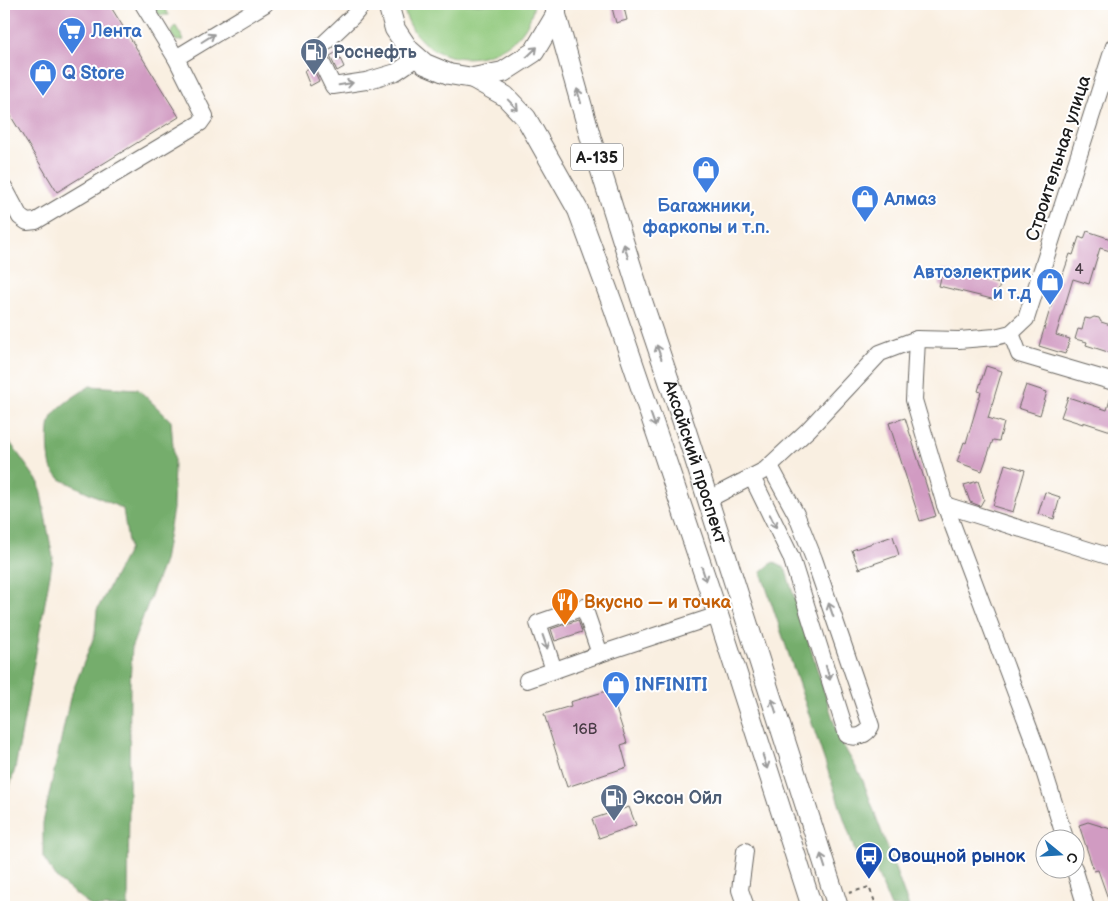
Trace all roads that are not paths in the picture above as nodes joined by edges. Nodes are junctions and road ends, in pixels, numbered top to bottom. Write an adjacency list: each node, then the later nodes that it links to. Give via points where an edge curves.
1 (143, 4): 8 (street)
2 (265, 4): 8 (street, one-way to 2)
3 (363, 4): 7 (street, one-way to 7, via 316,50 333,86 396,72)
4 (388, 4): 7 (main road, via 395,29 409,50)
5 (556, 9): 10 (main road, one-way to 5, via 502,72 534,52); 17 (main road, Аксайский проспект / А-135, one-way to 5, via 591,139)
6 (1114, 46): 9 (street, Строительная улица)
7 (418, 57): 10 (main road, via 449,74)
8 (176, 58): 11 (street, via 204,116 200,123 36,221 27,222 20,217)
9 (1111, 70): 12 (street, Строительная улица, via 1026,319)
10 (473, 78): 20 (main road, Аксайский проспект / А-135, one-way to 20, via 505,96 526,118 578,210)
11 (4, 187)
12 (1011, 333): 13 (street, via 959,340); 14 (street, via 1019,354)
13 (917, 339): 15 (street, via 880,353); 18 (street, via 914,400)
14 (1114, 382)
15 (770, 466): 16 (street); 16 (street, one-way to 15, via 791,557 847,734 860,736 869,731 870,726 814,559 796,514)
16 (752, 477): 17 (street)
17 (707, 500): 27 (main road, Аксайский проспект / А-135, one-way to 17)
18 (946, 505): 19 (street); 24 (street, via 1038,752)
19 (1114, 558)
20 (718, 615): 21 (street); 29 (main road, Аксайский проспект / А-135, one-way to 29)
21 (600, 654): 22 (street); 22 (street, one-way to 22, via 584,607 538,623)
22 (554, 670): 23 (street)
23 (527, 680)
24 (1062, 828)
25 (744, 851): 28 (street, via 740,890)
26 (1077, 878): 30 (street)
27 (837, 903)
28 (746, 907)
29 (812, 907)
30 (1086, 907)

